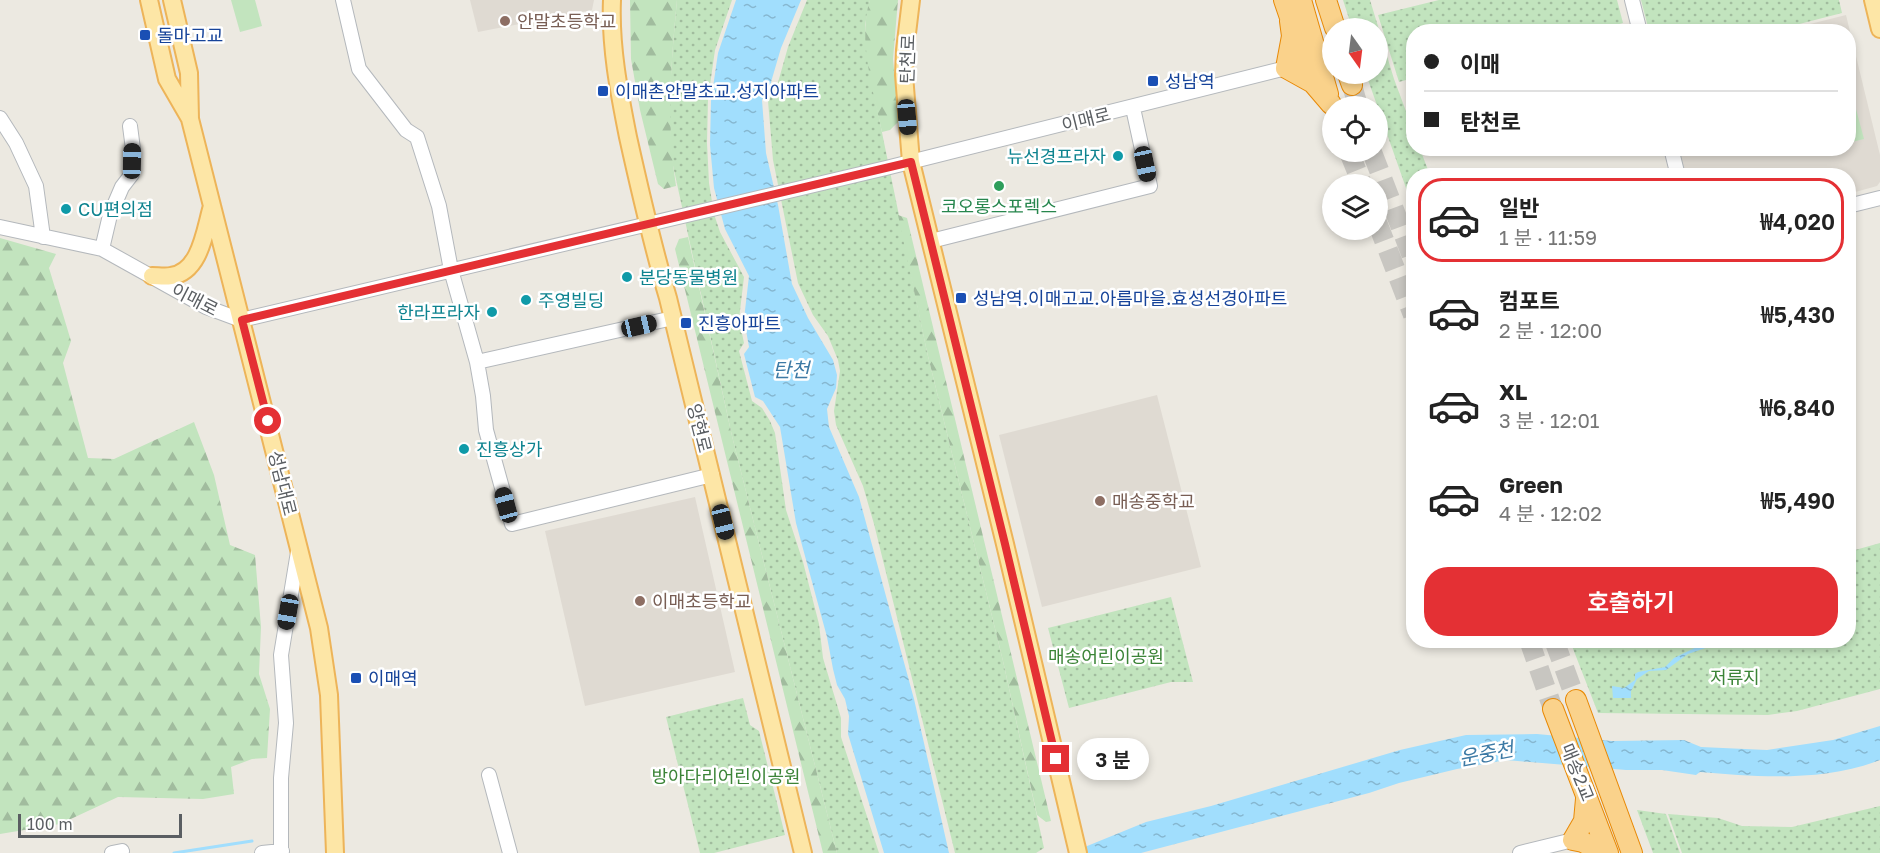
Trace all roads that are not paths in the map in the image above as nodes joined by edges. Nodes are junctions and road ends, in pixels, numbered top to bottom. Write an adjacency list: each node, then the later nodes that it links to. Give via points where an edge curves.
1 (172, 0): 19 (main road, 성남대로, via 189,73)
2 (343, 0): 30 (street, via 359,69 406,130 417,137 434,184)
3 (612, 0): 25 (main road, 양현로, via 621,99)
4 (911, 0): 21 (main road, 탄천로, via 904,75)
5 (1284, 0): 12 (highway)
6 (1301, 0): 16 (highway)
7 (1327, 0): 11 (highway)
8 (1632, 0): 13 (street)
9 (1873, 0): 14 (main road)
10 (147, 2): 19 (main road, 성남대로, via 167,79)
11 (1332, 18)
12 (1290, 21): 15 (highway, via 1292,36); 16 (highway)
13 (1638, 24)
14 (1880, 29)
15 (1286, 68): 16 (highway); 17 (street, 이매로)
16 (1324, 94)
17 (1133, 108): 21 (street, 이매로); 28 (street, via 1150,186)
18 (0, 118): 27 (street, via 36,186)
19 (190, 119): 24 (main road, 성남대로)
20 (130, 126): 29 (street, via 132,174 110,215)
21 (911, 162): 25 (street, 이매로); 28 (main road, 탄천로)
22 (1880, 198): 23 (street)
23 (1856, 204)
24 (212, 205): 31 (main road, via 200,249 187,268 179,274); 33 (main road, 성남대로)
25 (646, 224): 30 (street, 이매로); 32 (main road, 양현로)
26 (0, 227): 27 (street, 이매로)
27 (44, 237): 29 (street, 이매로)
28 (931, 241): 47 (main road, 탄천로)
29 (102, 249): 31 (street, 이매로)
30 (451, 270): 33 (street, 이매로); 34 (street)
31 (152, 276): 33 (street, 이매로, via 206,306)
32 (673, 318): 34 (street); 35 (main road, 양현로)
33 (242, 320): 36 (main road, 성남대로)
34 (477, 362): 35 (street, via 486,430 512,524)
35 (712, 476): 46 (main road, 양현로)
36 (299, 547): 42 (street, via 281,655 286,723); 44 (main road, 성남대로, via 325,663)
37 (1576, 700): 51 (highway, 매송2교)
38 (1554, 713): 40 (highway, 매송2교, via 1587,793)
39 (489, 775): 45 (street)
40 (1592, 824): 41 (highway); 50 (highway)
41 (1573, 840): 48 (street); 49 (highway)
42 (282, 852): 43 (street)
43 (262, 853)
44 (335, 853)
45 (510, 853)
46 (803, 853)
47 (1078, 853)
48 (1520, 853)
49 (1602, 853)
50 (1608, 853)
51 (1632, 853)

